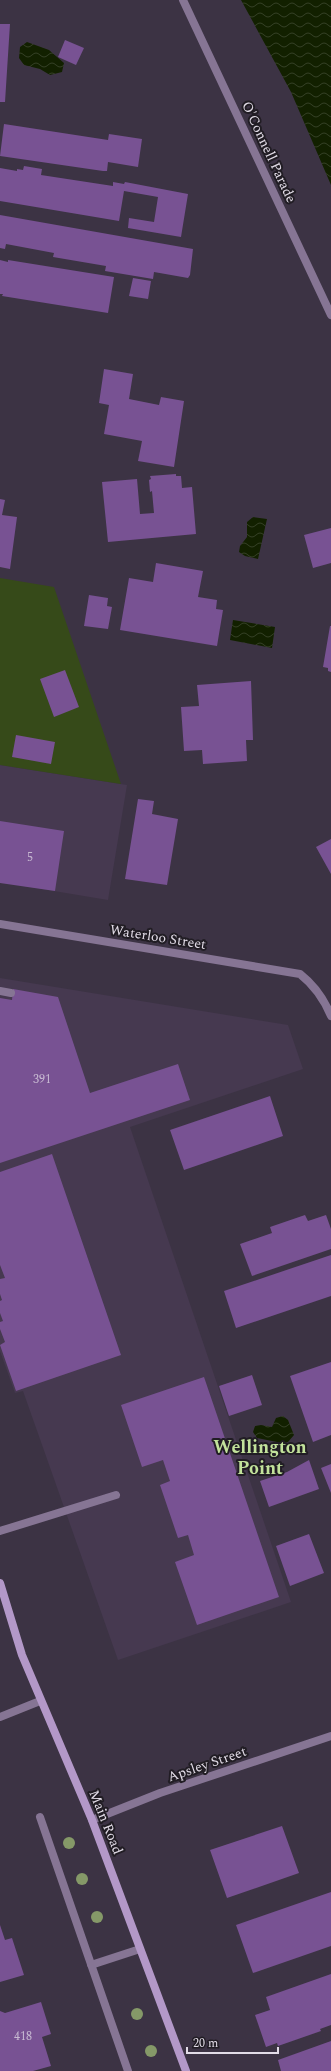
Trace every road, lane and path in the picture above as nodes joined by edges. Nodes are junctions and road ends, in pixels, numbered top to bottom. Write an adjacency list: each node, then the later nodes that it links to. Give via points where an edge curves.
1 (182, 0): 2 (street, O'Connell Parade)
2 (331, 315)
3 (0, 924): 6 (street, Waterloo Street, via 300,974 322,998)
4 (0, 991): 5 (street)
5 (11, 993)
6 (331, 1016)
7 (116, 1495): 8 (street)
8 (0, 1531)
9 (0, 1583): 10 (main road, Main Road, via 22,1655)
10 (40, 1701): 11 (street); 14 (main road, Main Road)
11 (0, 1717)
12 (331, 1736): 14 (street, Apsley Street, via 160,1793)
13 (40, 1817): 16 (street)
14 (92, 1820): 15 (main road, Main Road)
15 (140, 1949): 16 (street); 18 (main road, Main Road)
16 (91, 1965): 17 (street)
17 (128, 2071)
18 (186, 2071)

